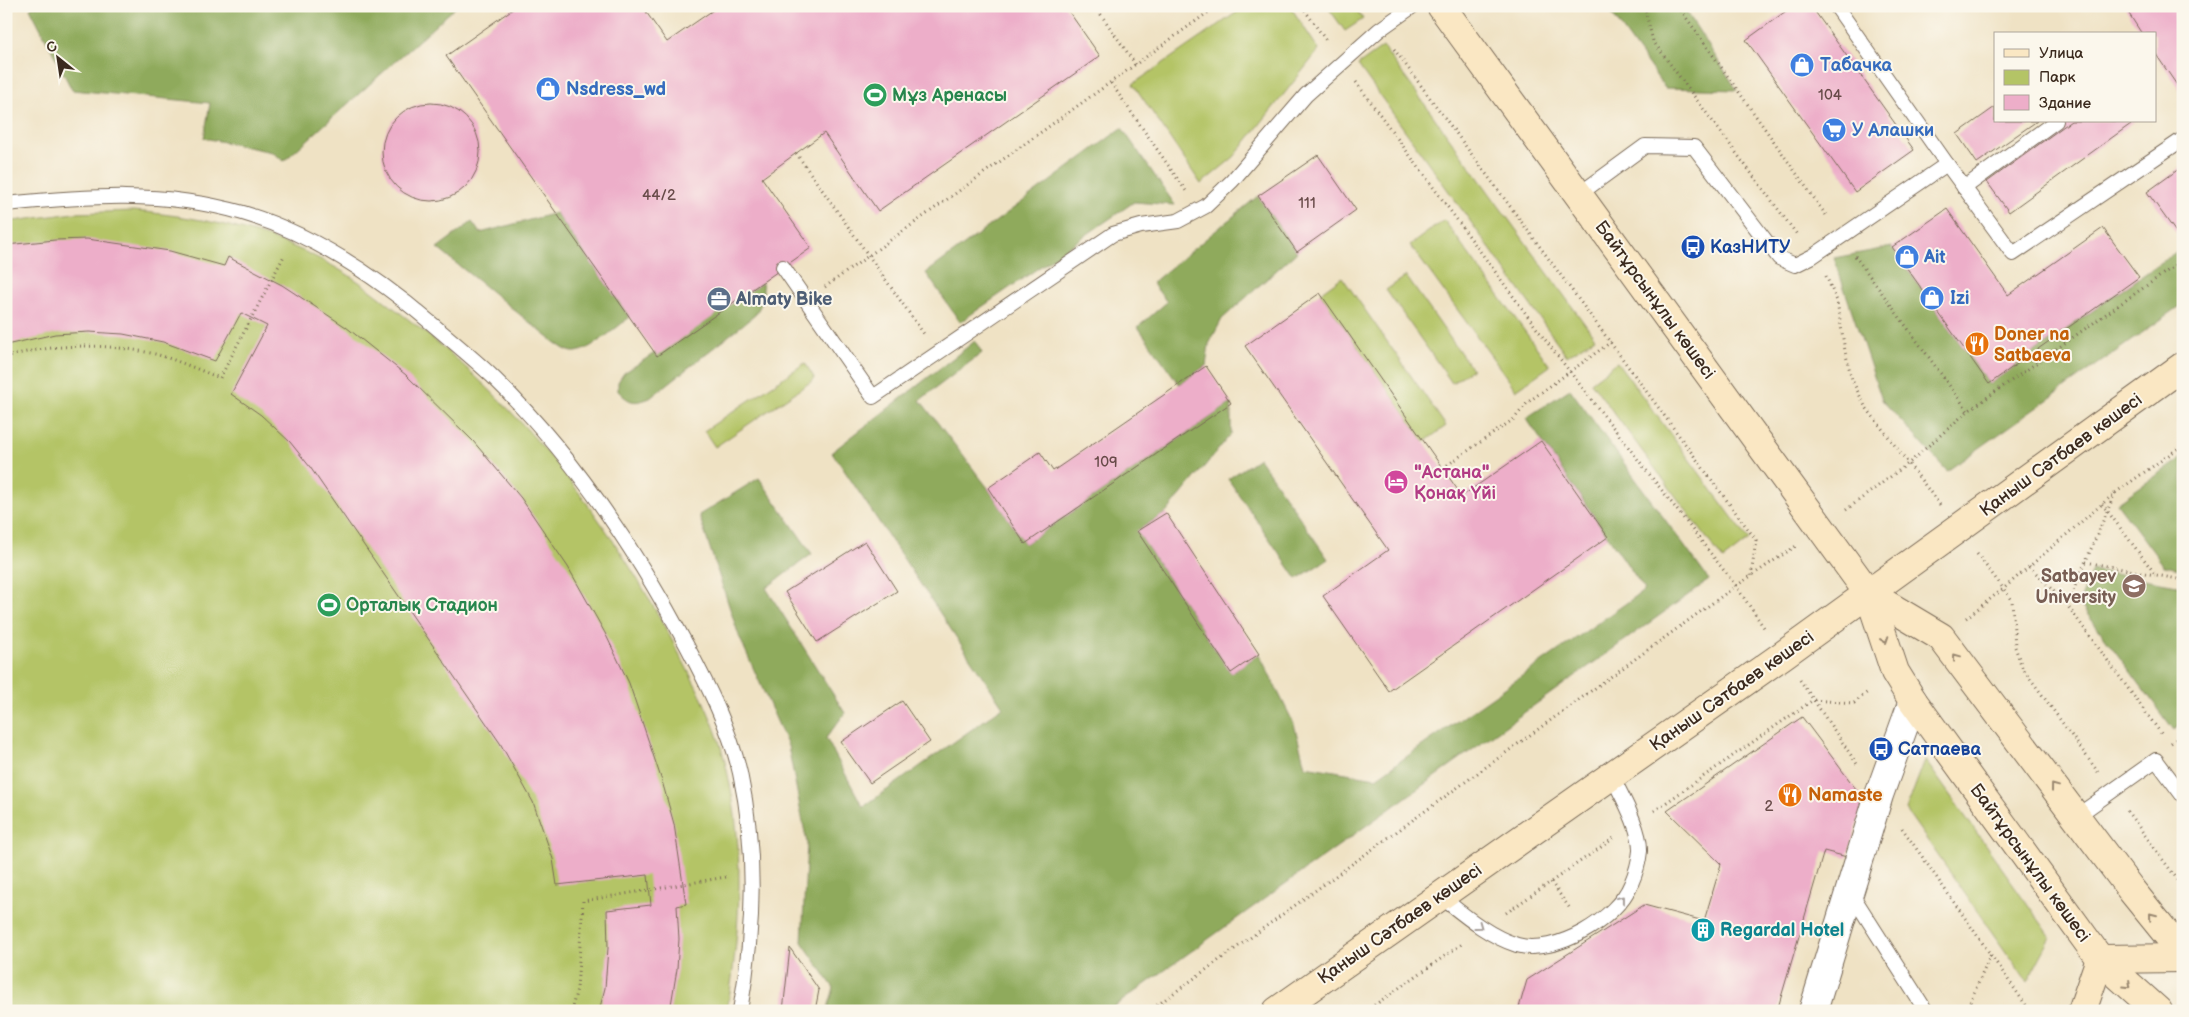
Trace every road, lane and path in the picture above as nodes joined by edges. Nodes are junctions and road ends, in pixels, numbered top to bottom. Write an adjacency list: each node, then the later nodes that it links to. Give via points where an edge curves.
1 (1095, 6): 10 (path)
2 (1218, 6): 10 (path)
3 (1302, 6): 9 (path)
4 (1413, 6): 8 (lane)
5 (1441, 6): 17 (main road, Байтұрсынұлы көшесі)
6 (1678, 6): 20 (path)
7 (1840, 8): 15 (lane)
8 (1379, 30): 9 (lane); 26 (path)
9 (1342, 63): 19 (lane, via 1306,95 1232,181); 30 (path)
10 (1136, 65): 11 (path)
11 (1110, 83): 19 (path); 21 (path)
12 (2055, 122): 16 (lane)
13 (2183, 139): 16 (lane, via 2013,254)
14 (796, 153): 21 (path)
15 (1947, 164): 16 (lane); 20 (lane)
16 (1964, 188)
17 (1578, 195): 20 (lane, via 1645,146 1694,147 1779,258 1796,265); 43 (main road, Байтұрсынұлы көшесі)
18 (6, 204): 58 (lane, via 107,195 203,203 245,214 293,232 336,254 384,285 460,348 494,379 572,466 609,516 673,620 720,715 739,772)
19 (1199, 210): 27 (lane, via 1178,221 1113,234)
20 (1841, 236): 31 (path)
21 (869, 256): 25 (path); 27 (path)
22 (2183, 260): 31 (path)
23 (783, 268): 25 (lane)
24 (272, 279): 28 (path, via 220,378 156,355 108,346 68,347)
25 (806, 301): 27 (lane, via 873,397)
26 (1612, 342): 30 (path); 42 (path, via 1756,540 1751,576)
27 (937, 354)
28 (6, 357)
29 (2183, 366): 43 (main road, Қаныш Сәтбаев көшесі)
30 (1570, 372): 33 (path, via 1528,402 1514,419); 42 (path)
31 (1968, 411): 35 (path, via 1909,464)
32 (2183, 445): 34 (path)
33 (1443, 468)
34 (2115, 492): 36 (path); 37 (path)
35 (1859, 501)
36 (2102, 504): 37 (path); 39 (path)
37 (2107, 511): 38 (path); 40 (path)
38 (2086, 562): 40 (path); 44 (path)
39 (2029, 566): 44 (path); 53 (path, via 2003,589 2012,600 2015,647 2022,667)
40 (2156, 575): 41 (path)
41 (2183, 580)
42 (1736, 586): 45 (path); 71 (path)
43 (1869, 594): 45 (main road, Қаныш Сәтбаев көшесі); 47 (main road, Байтұрсынұлы көшесі, one-way to 47, via 1895,672); 56 (main road, Байтұрсынұлы көшесі, one-way to 43, via 1941,637)
44 (2067, 605): 50 (path)
45 (1783, 655): 52 (main road, Қаныш Сәтбаев көшесі)
46 (1813, 700): 48 (path); 54 (path); 57 (path)
47 (1913, 701): 54 (street); 67 (main road, Байтұрсынұлы көшесі)
48 (1854, 703)
49 (2183, 734): 50 (path)
50 (2170, 744): 51 (path)
51 (2174, 750)
52 (1612, 776): 57 (lane); 62 (main road, Қаныш Сәтбаев көшесі)
53 (2112, 791): 55 (lane, via 2156,760); 56 (lane); 60 (path)
54 (1879, 795): 61 (street); 65 (path)
55 (2183, 796)
56 (2077, 816): 66 (main road, Байтұрсынұлы көшесі, one-way to 56)
57 (1634, 825): 59 (path); 64 (lane, one-way to 57, via 1519,946 1552,946 1566,941 1606,915 1631,885 1640,850)
58 (751, 874): 69 (path, via 582,901 577,989); 70 (lane, via 747,975)
59 (1551, 882): 63 (path); 64 (path)
60 (2183, 888)
61 (1849, 890): 73 (street); 74 (lane)
62 (1440, 896): 64 (lane, one-way to 64); 68 (main road, Қаныш Сәтбаев көшесі)
63 (1567, 905)
64 (1483, 929): 72 (path)
65 (1991, 954): 75 (path); 76 (path)
66 (2183, 956): 67 (main road)
67 (2100, 959): 77 (main road); 78 (main road, Байтұрсынұлы көшесі, one-way to 78)
68 (1281, 1010)
69 (571, 1011)
70 (740, 1011)
71 (1149, 1011)
72 (1366, 1011)
73 (1813, 1011)
74 (1926, 1011)
75 (1966, 1011)
76 (2030, 1011)
77 (2082, 1011)
78 (2158, 1011)

